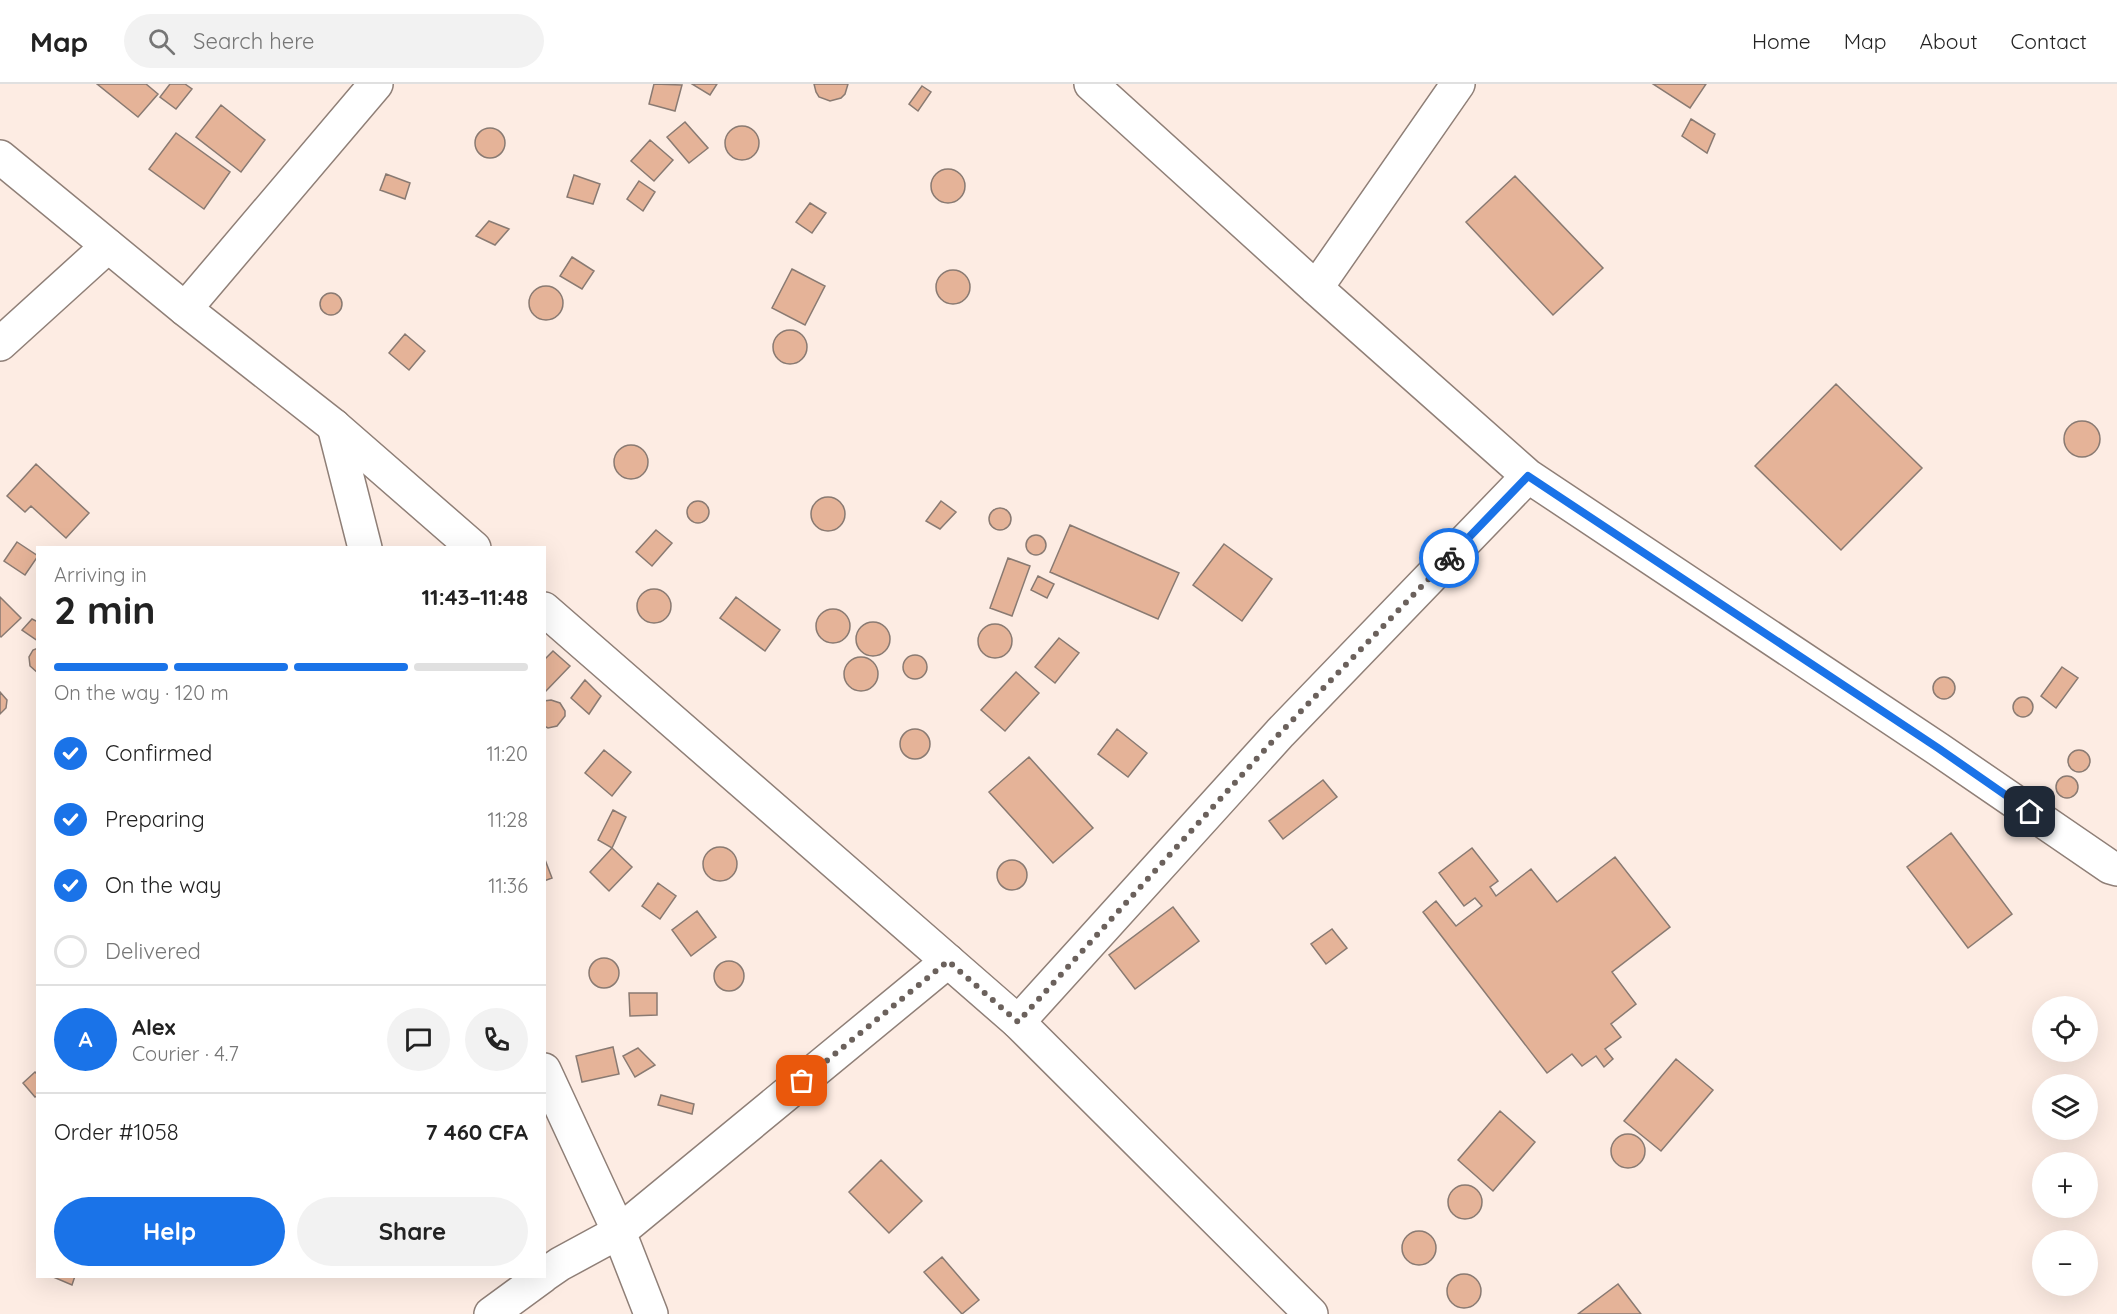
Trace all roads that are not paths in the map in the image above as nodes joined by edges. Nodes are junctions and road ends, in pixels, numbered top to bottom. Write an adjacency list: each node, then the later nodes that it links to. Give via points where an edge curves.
1 (375, 84): 7 (street)
2 (1090, 84): 6 (street)
3 (1458, 84): 6 (street)
4 (0, 157): 5 (street)
5 (108, 246): 7 (street); 8 (street)
6 (1316, 288): 10 (street)
7 (185, 309): 9 (street)
8 (0, 344)
9 (334, 426): 11 (street); 12 (street)
10 (1528, 476): 14 (street); 16 (street, via 1280,733)
11 (364, 546)
12 (472, 546)
13 (546, 611): 15 (street)
14 (2117, 869)
15 (948, 961): 16 (street); 18 (street)
16 (1018, 1022): 23 (street)
17 (546, 1074): 18 (street)
18 (619, 1232): 19 (street); 22 (street)
19 (546, 1274)
20 (541, 1278): 21 (street)
21 (491, 1314)
22 (651, 1314)
23 (1311, 1314)

